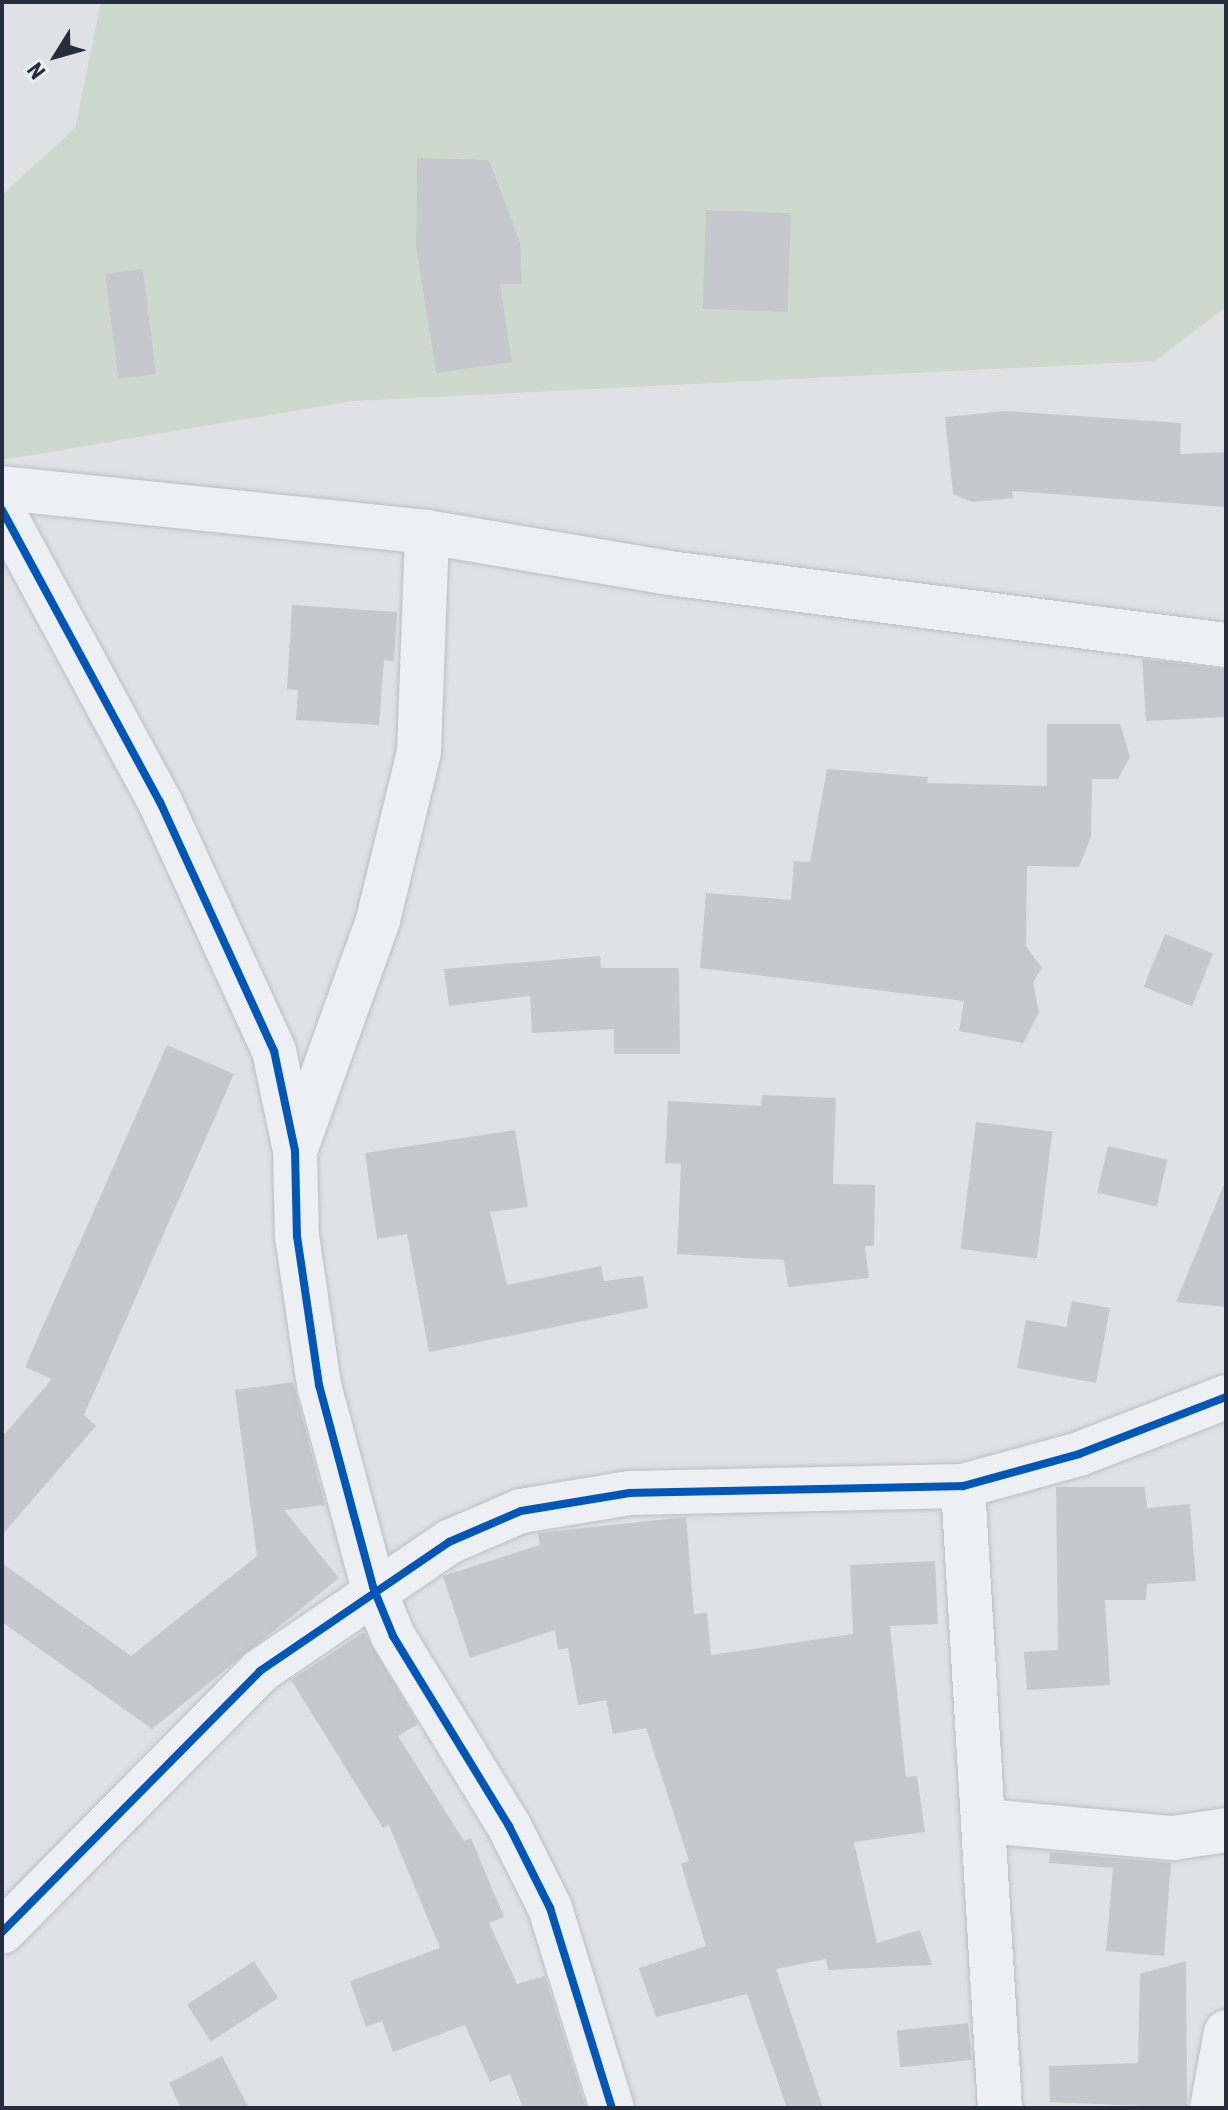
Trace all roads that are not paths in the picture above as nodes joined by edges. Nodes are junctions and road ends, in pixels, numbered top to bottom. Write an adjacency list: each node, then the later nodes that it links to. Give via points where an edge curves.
1 (2, 488): 3 (street)
2 (2, 510): 5 (street, via 160,802 274,1051)
3 (427, 532): 4 (street, via 669,573); 5 (street, via 419,752 378,920)
4 (1226, 645)
5 (295, 1151): 8 (street, via 297,1236 319,1385)
6 (1226, 1397): 7 (street, via 1079,1454)
7 (963, 1486): 8 (street, via 717,1487 521,1511); 9 (street)
8 (373, 1587): 11 (street, via 260,1671); 13 (street, via 393,1636 509,1826 550,1908)
9 (985, 1821): 10 (street, via 1173,1838); 14 (street)
10 (1226, 1830)
11 (2, 1932)
12 (1226, 2032): 15 (street)
13 (612, 2108)
14 (1000, 2108)
15 (1212, 2108)

